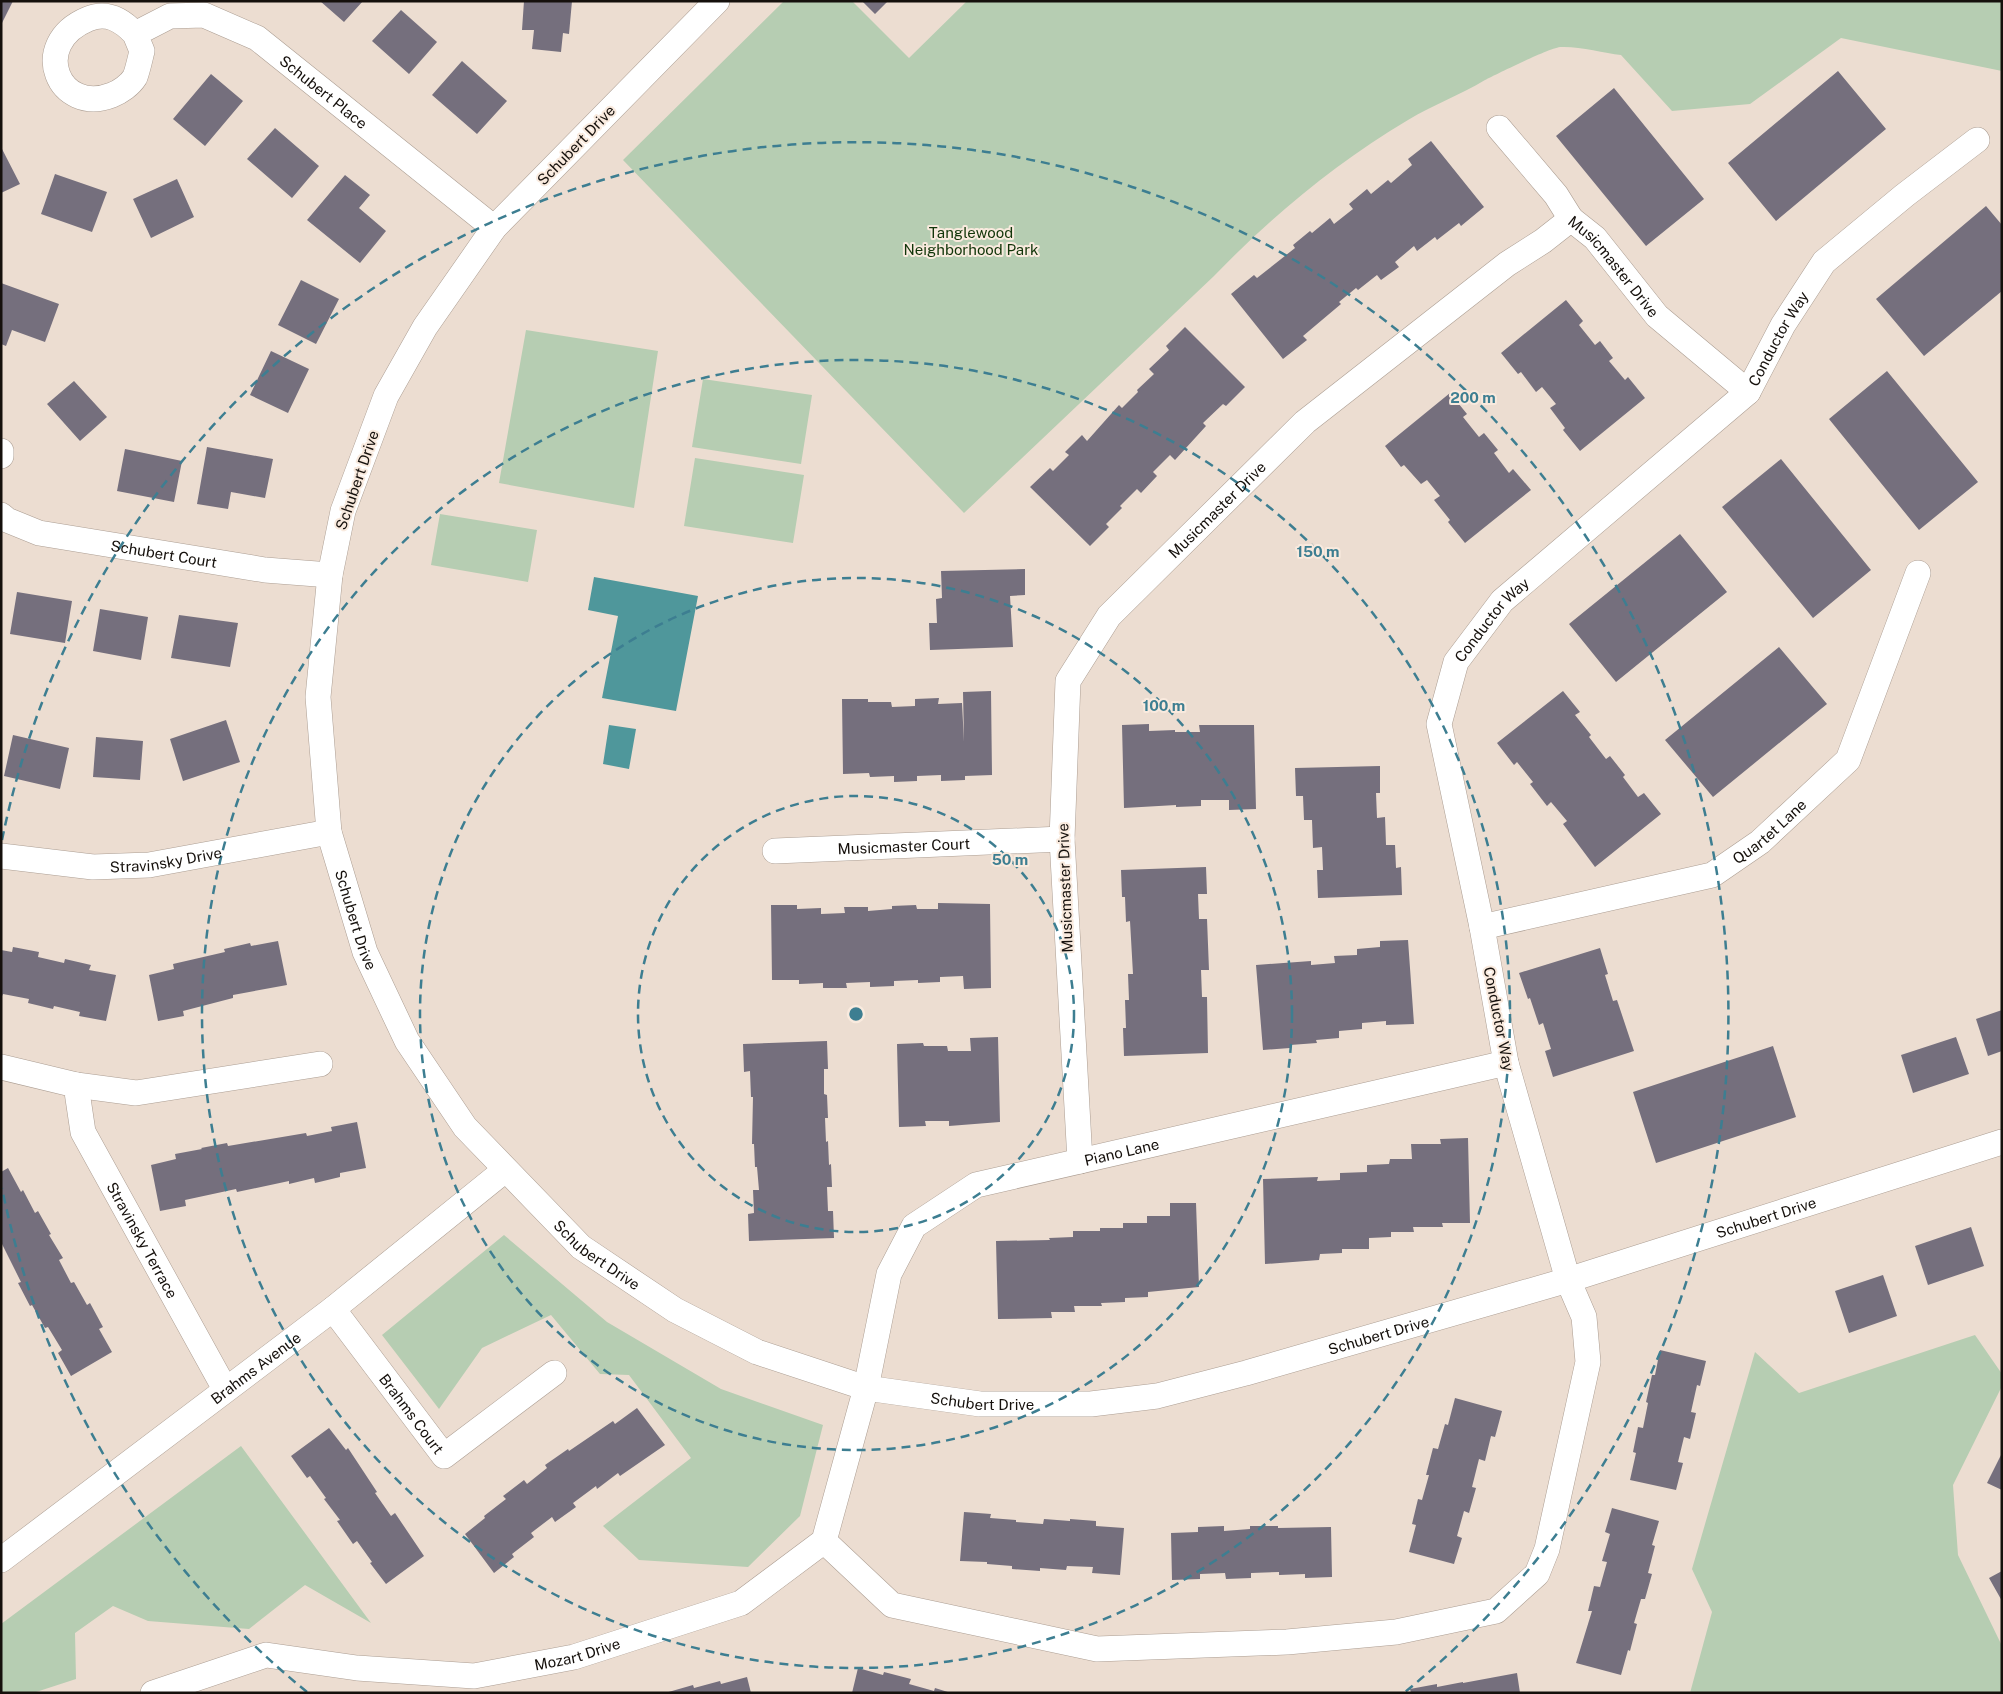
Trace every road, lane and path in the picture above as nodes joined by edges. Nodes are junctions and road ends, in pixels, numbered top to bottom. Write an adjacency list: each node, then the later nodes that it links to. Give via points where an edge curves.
1 (705, 5): 6 (street, Schubert Drive)
2 (135, 34): 6 (street, Schubert Place, via 170,16 204,15 257,38)
3 (1499, 128): 5 (street, via 1556,195)
4 (1977, 140): 7 (street, Conductor Way, via 1824,262 1783,325)
5 (1571, 219): 7 (street, Musicmaster Drive, via 1595,238 1657,316); 14 (street, Musicmaster Drive, via 1507,264 1305,422 1109,616 1068,681)
6 (494, 228): 12 (street, Schubert Drive, via 425,327 386,396 343,511)
7 (1748, 392): 17 (street, Conductor Way, via 1502,602 1456,662 1439,724)
8 (1, 451): 9 (street)
9 (1, 456)
10 (1, 515): 12 (street, Schubert Court, via 39,533 265,570)
11 (1918, 573): 17 (street, Quartet Lane, via 1848,760 1760,842 1712,875)
12 (330, 575): 13 (street, Schubert Drive, via 318,697)
13 (329, 832): 16 (street, Stravinsky Drive, via 149,865 92,867); 24 (street, Schubert Drive, via 366,952 408,1041 465,1127)
14 (1062, 839): 15 (street, Musicmaster Court); 23 (street, Musicmaster Drive)
15 (775, 851)
16 (1, 856)
17 (1482, 927): 18 (street, Conductor Way)
18 (1506, 1063): 23 (street, Piano Lane); 25 (street, Conductor Way)
19 (320, 1064): 21 (street, via 136,1093)
20 (1, 1067): 21 (street)
21 (76, 1085): 29 (street, Stravinsky Terrace, via 83,1132)
22 (2002, 1142): 25 (street, Schubert Drive)
23 (1080, 1161): 28 (street, Piano Lane, via 976,1185 914,1226 889,1274)
24 (505, 1170): 26 (street, Brahms Avenue); 28 (street, Schubert Drive, via 581,1248 675,1310 757,1352)
25 (1568, 1280): 28 (street, Schubert Drive, via 1158,1396 1091,1404 980,1404); 30 (street, Conductor Way, via 1584,1317 1588,1362 1548,1549 1537,1574 1496,1611 1396,1632 1287,1642 1097,1650 892,1605)
26 (333, 1308): 27 (street, Brahms Court, via 444,1456); 29 (street, Brahms Avenue)
27 (554, 1373)
28 (866, 1388): 30 (street)
29 (225, 1389): 31 (street, Brahms Avenue)
30 (824, 1541): 32 (street, Mozart Drive, via 741,1603 574,1656 474,1676 357,1668 266,1655)
31 (1, 1560)
32 (153, 1693)

